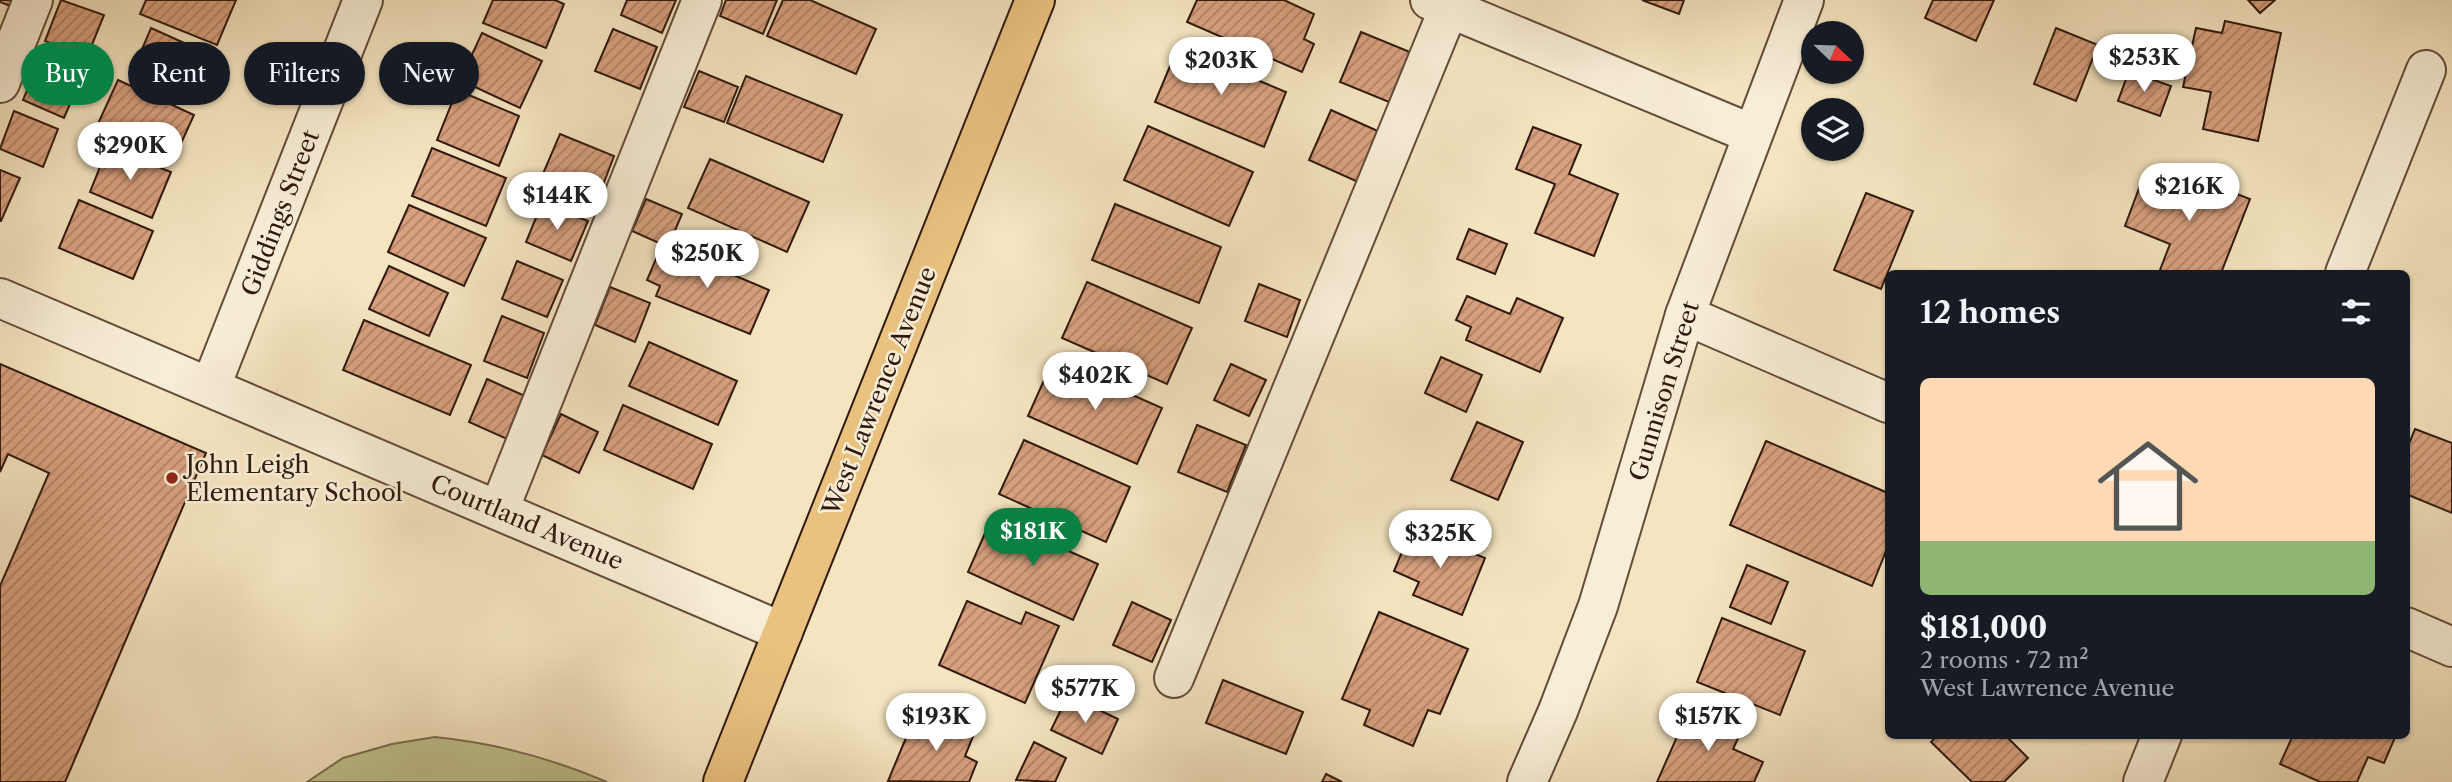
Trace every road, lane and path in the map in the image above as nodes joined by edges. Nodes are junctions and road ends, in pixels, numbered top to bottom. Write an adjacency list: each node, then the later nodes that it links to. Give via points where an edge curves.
1 (33, 0): 8 (street)
2 (363, 0): 13 (street, Giddings Street)
3 (702, 0): 15 (street)
4 (1035, 0): 17 (main road, West Lawrence Avenue)
5 (1804, 0): 9 (street, Gunnison Street)
6 (1439, 4): 9 (street); 19 (street)
7 (2426, 70): 10 (street)
8 (0, 83)
9 (1752, 134): 12 (street, Gunnison Street)
10 (2346, 270)
11 (0, 298): 13 (street, Courtland Avenue)
12 (1685, 314): 14 (street); 22 (street, Gunnison Street, via 1598,606)
13 (211, 386): 15 (street, Courtland Avenue)
14 (1885, 402)
15 (499, 510): 17 (street, Courtland Avenue)
16 (2410, 629): 18 (street)
17 (783, 632): 21 (main road, West Lawrence Avenue)
18 (2452, 647)
19 (1174, 678)
20 (2160, 739): 23 (street)
21 (723, 782)
22 (1527, 782)
23 (2143, 782)

